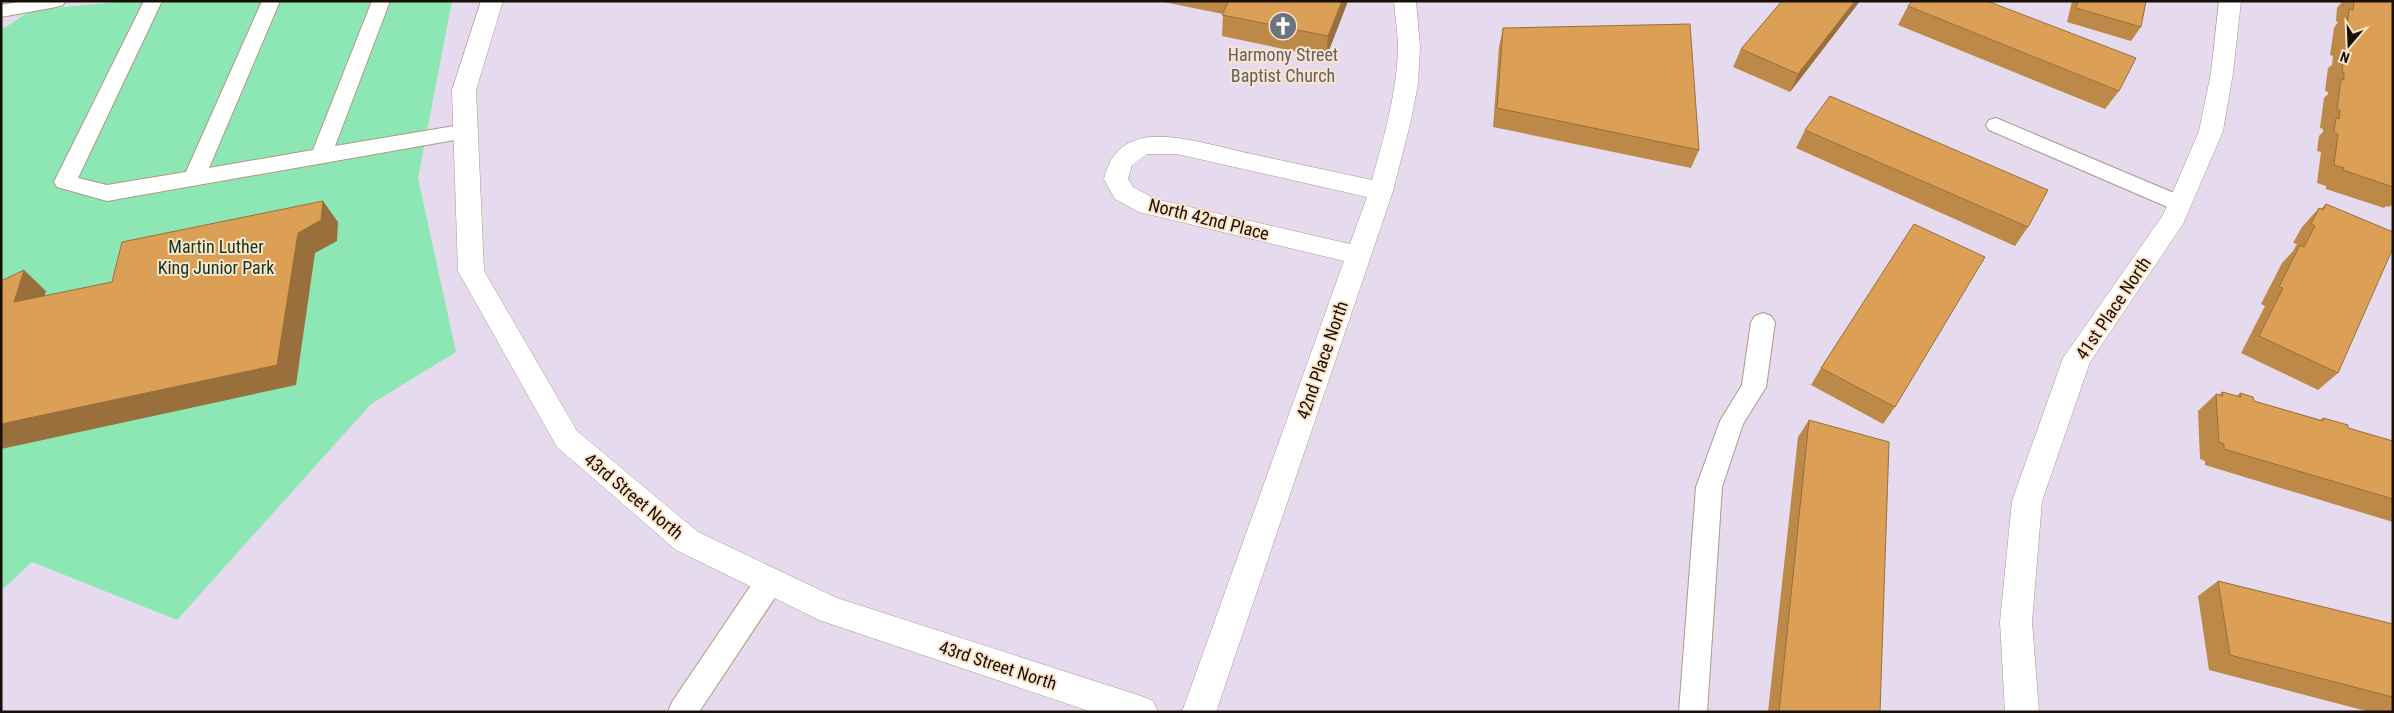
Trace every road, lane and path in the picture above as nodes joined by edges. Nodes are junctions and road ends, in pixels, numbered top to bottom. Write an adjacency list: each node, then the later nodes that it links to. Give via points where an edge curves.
1 (56, 1): 8 (lane)
2 (153, 1): 12 (lane, via 65,182 107,193)
3 (271, 1): 12 (lane)
4 (381, 1): 11 (lane)
5 (492, 1): 10 (street, 43rd Street North, via 464,90)
6 (1405, 1): 13 (street, 42nd Place North, via 1409,46 1406,84 1401,118)
7 (2230, 1): 14 (street, 41st Place North, via 2211,131)
8 (1, 12)
9 (1996, 125): 14 (lane)
10 (466, 131): 11 (lane); 17 (street, 43rd Street North, via 471,271 567,439 687,540)
11 (321, 156): 12 (lane)
12 (194, 178)
13 (1381, 191): 15 (street, 42nd Place North); 15 (street, North 42nd Place, via 1177,146 1142,146 1122,161 1116,179 1124,194 1148,206)
14 (2180, 204): 22 (street, 41st Place North, via 2174,218 2077,358 2027,501 2016,622)
15 (1358, 255): 20 (street, 42nd Place North)
16 (1763, 322): 21 (lane, via 1754,387 1732,421 1709,487)
17 (770, 581): 18 (lane); 19 (street, 43rd Street North, via 830,610)
18 (682, 712)
19 (1141, 712)
20 (1199, 712)
21 (1693, 712)
22 (2022, 712)

